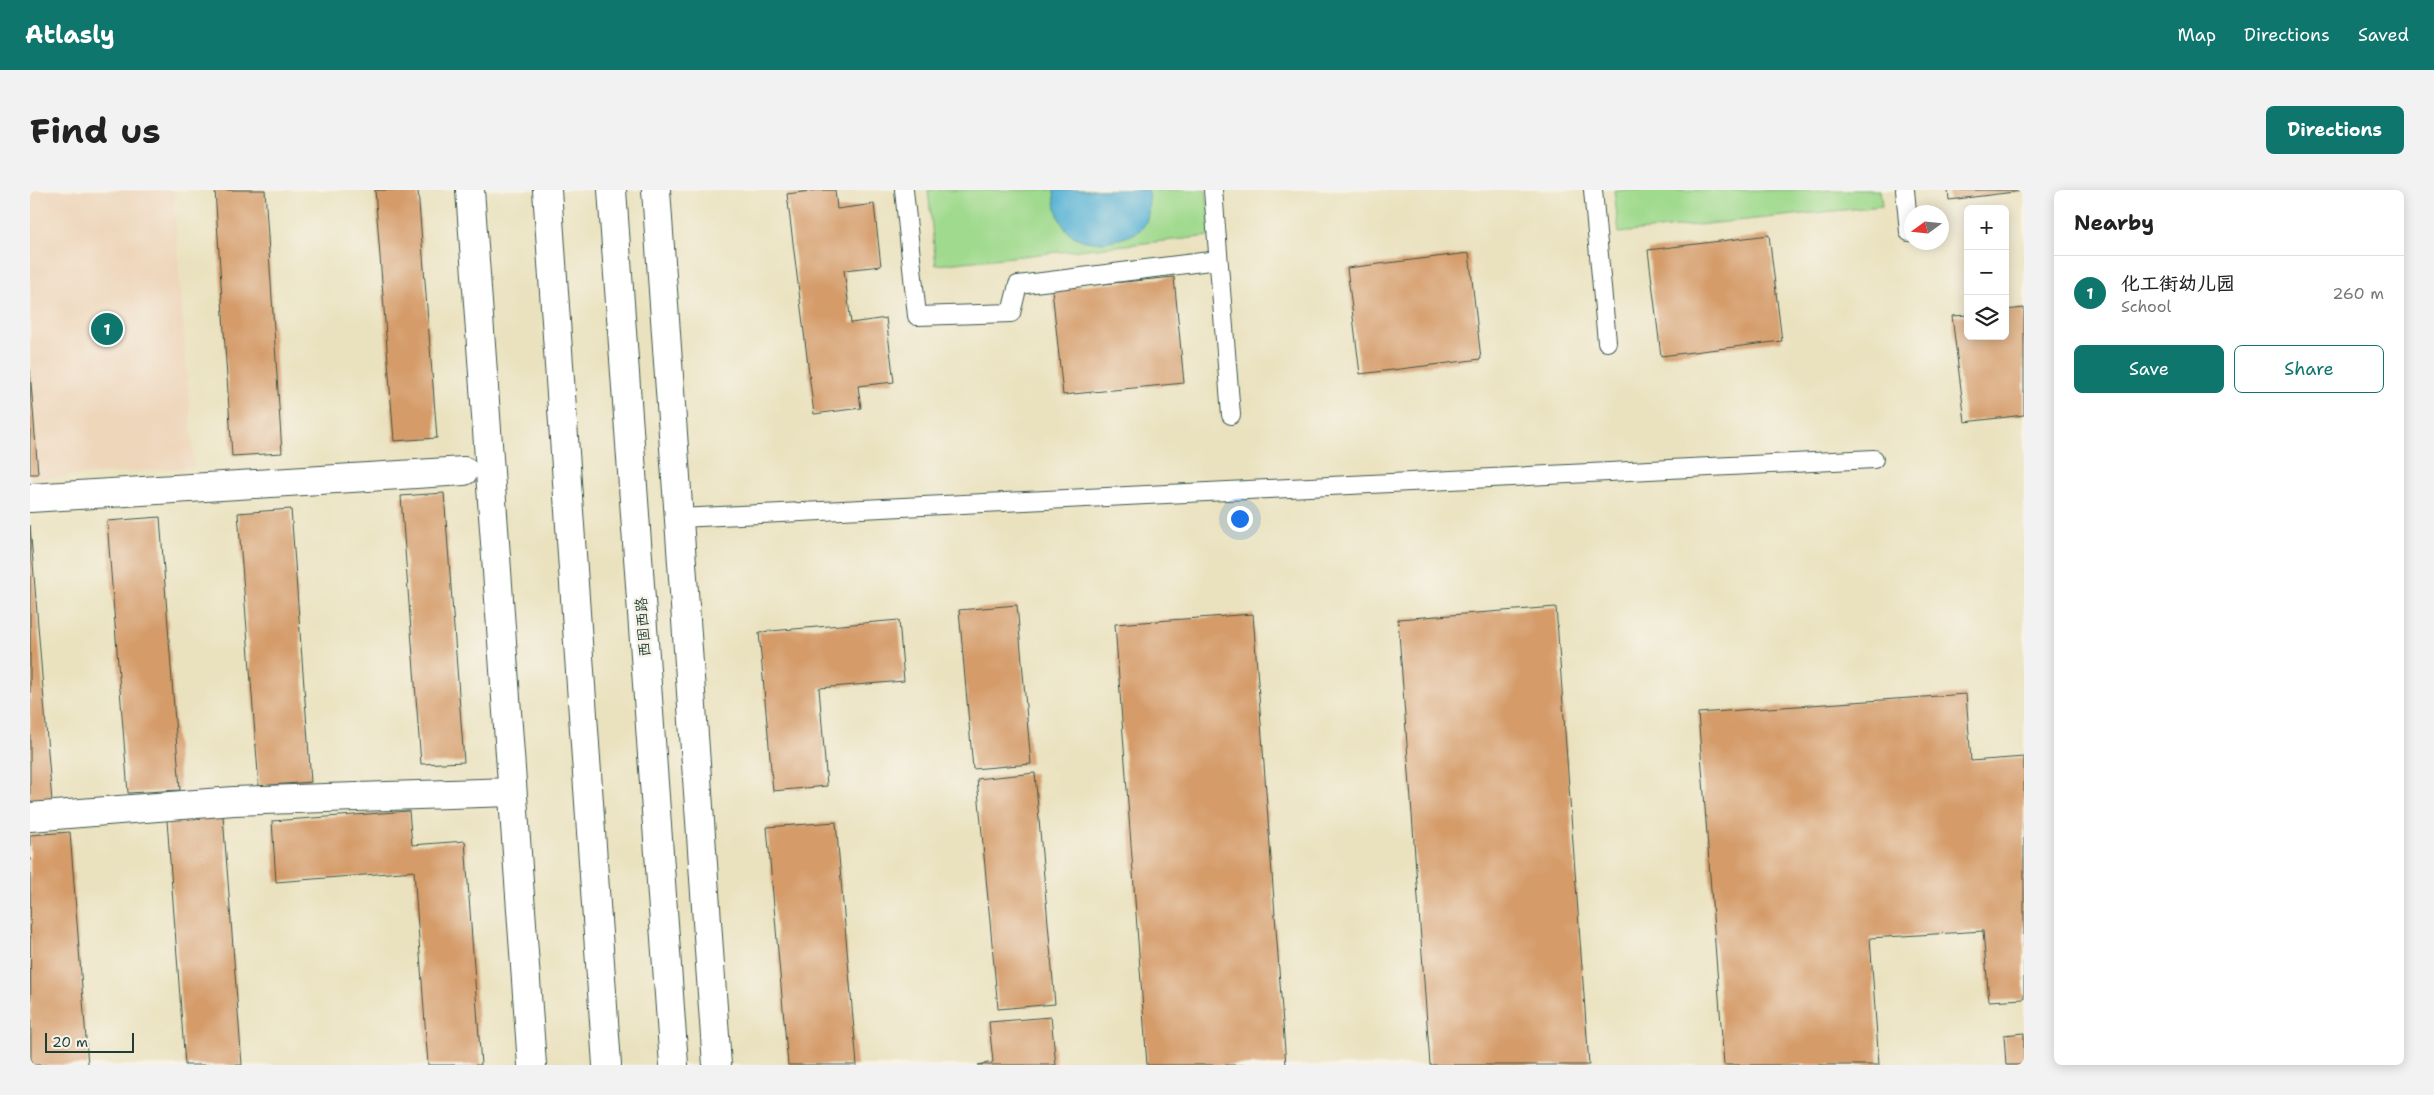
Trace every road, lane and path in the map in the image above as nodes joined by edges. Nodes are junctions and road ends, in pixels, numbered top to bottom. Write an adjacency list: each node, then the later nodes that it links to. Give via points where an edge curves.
1 (470, 190): 17 (street)
2 (547, 190): 20 (street)
3 (612, 190): 21 (street, 西固西路)
4 (656, 190): 16 (street)
5 (904, 190): 10 (lane, via 917,316 1011,313 1018,285)
6 (1213, 190): 10 (lane)
7 (1593, 190): 11 (lane)
8 (1905, 190): 9 (lane)
9 (1906, 205)
10 (1218, 260): 12 (lane)
11 (1607, 342)
12 (1231, 415)
13 (1874, 459): 16 (lane)
14 (464, 471): 15 (street)
15 (30, 498)
16 (680, 518): 22 (street)
17 (512, 792): 18 (street, via 234,801); 19 (street)
18 (30, 817)
19 (532, 1065)
20 (607, 1065)
21 (674, 1065)
22 (717, 1065)

